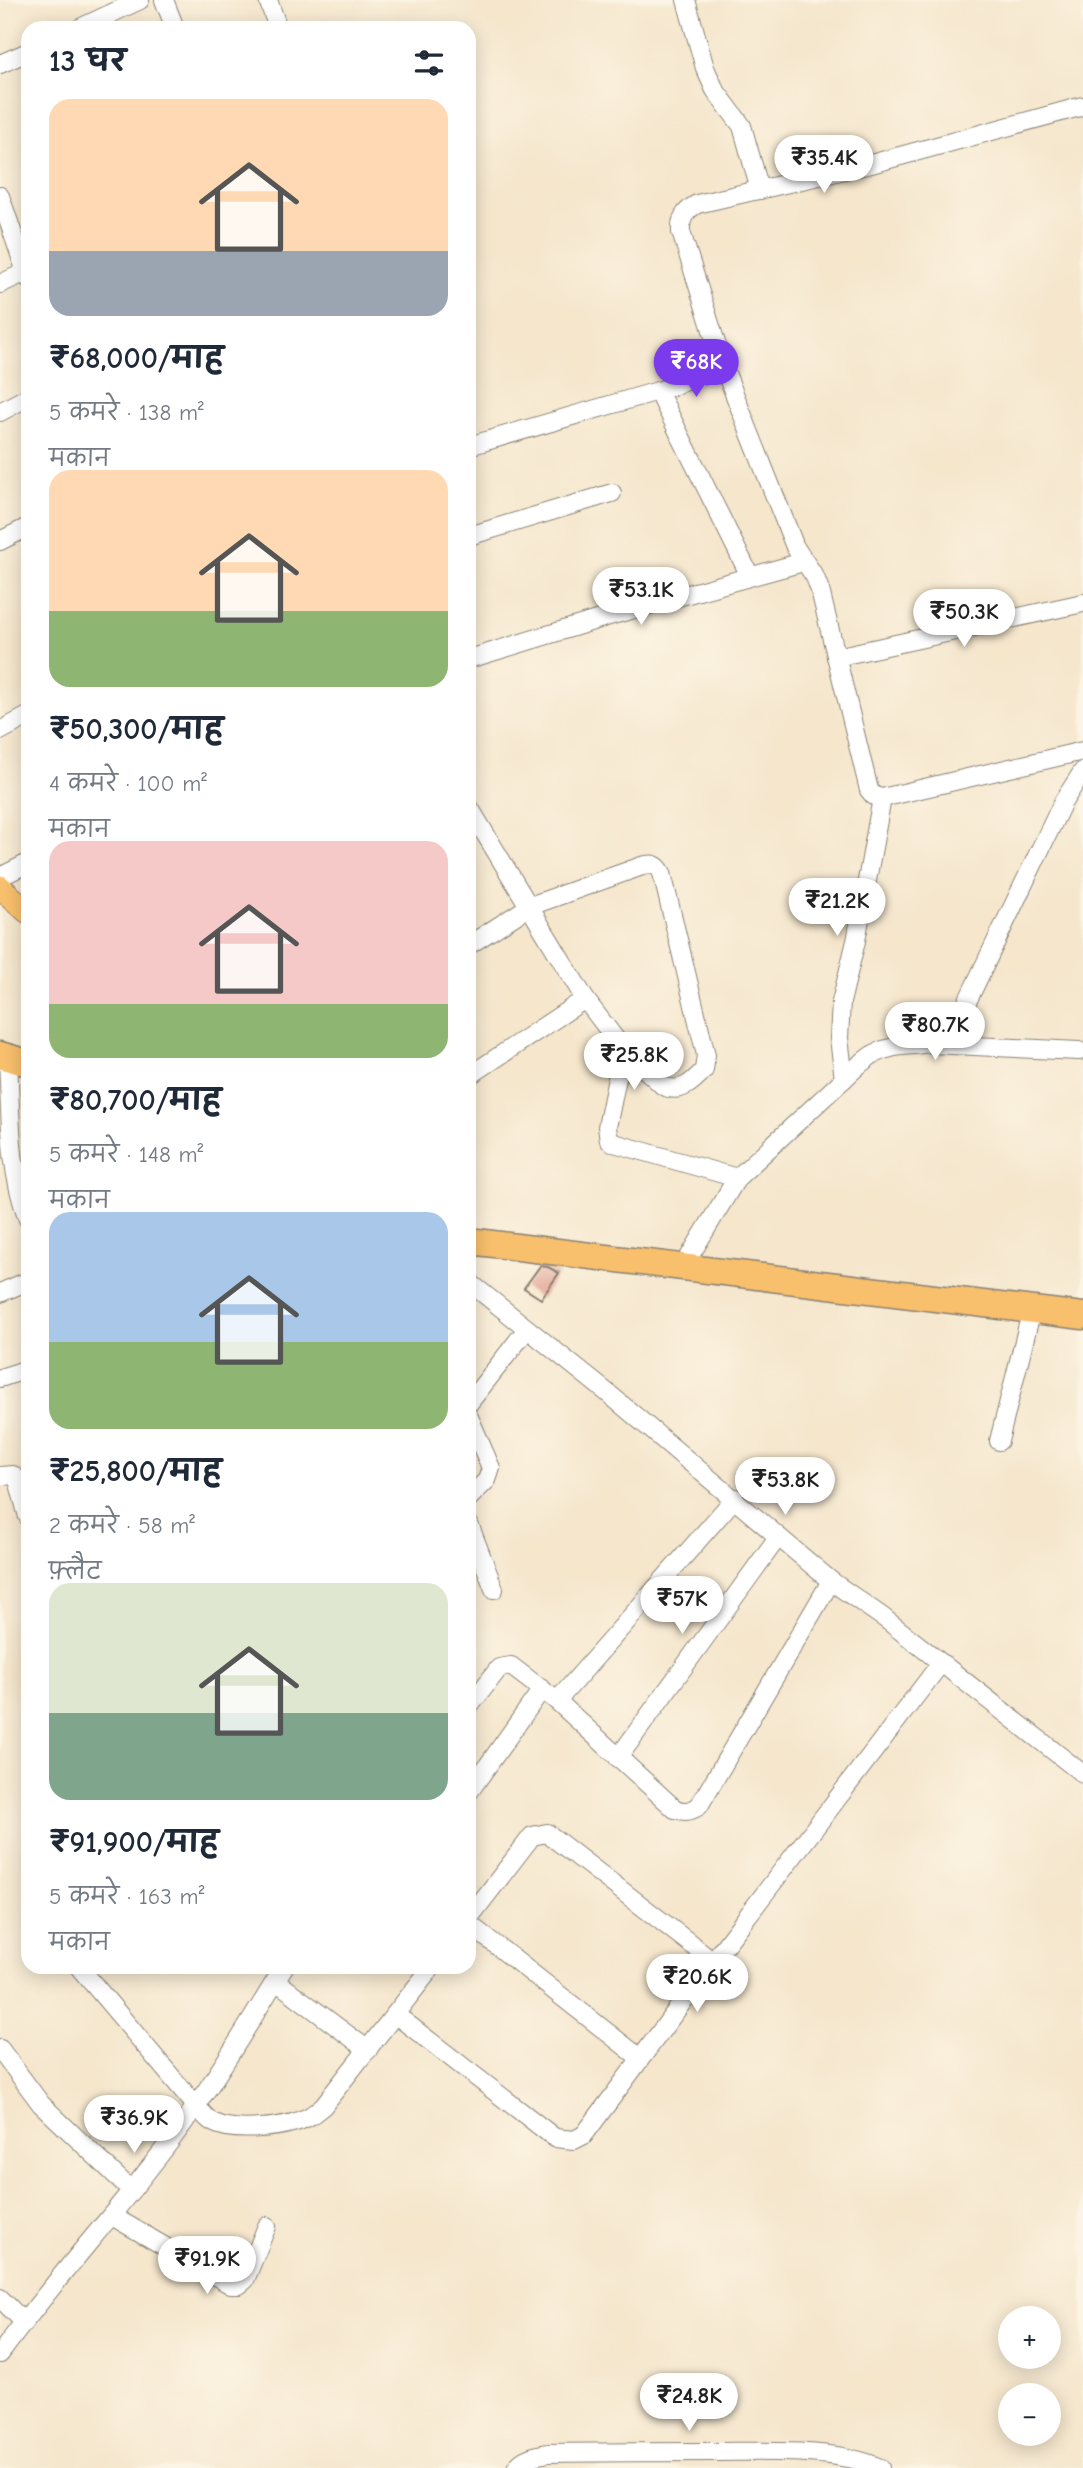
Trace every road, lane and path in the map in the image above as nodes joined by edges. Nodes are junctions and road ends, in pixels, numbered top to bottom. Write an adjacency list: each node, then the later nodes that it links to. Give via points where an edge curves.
1 (140, 0): 5 (street)
2 (164, 0): 6 (street)
3 (268, 0): 7 (street)
4 (687, 0): 11 (street, via 705,68 742,126)
5 (95, 21)
6 (172, 21)
7 (276, 21)
8 (21, 55): 9 (street)
9 (0, 64)
10 (1083, 106): 11 (street)
11 (760, 190): 16 (street, via 697,204 688,209 680,224)
12 (0, 196): 13 (street)
13 (21, 257)
14 (21, 277): 15 (street)
15 (0, 284)
16 (724, 368): 17 (street); 25 (street)
17 (658, 391): 20 (street); 26 (street)
18 (21, 401): 19 (street)
19 (0, 412)
20 (476, 444)
21 (612, 493): 23 (street)
22 (21, 530): 24 (street)
23 (476, 534)
24 (0, 541)
25 (803, 562): 26 (street); 29 (street, via 820,590)
26 (750, 576): 28 (street)
27 (1083, 603): 29 (street)
28 (476, 657)
29 (836, 657): 34 (street, via 869,790)
30 (21, 720): 31 (street)
31 (0, 731)
32 (1083, 751): 34 (street)
33 (1080, 780): 43 (street, via 954,1029)
34 (882, 798): 48 (street, via 841,1002)
35 (476, 818): 40 (street)
36 (21, 866): 37 (street)
37 (0, 877)
38 (0, 887): 39 (main road)
39 (21, 906)
40 (530, 906): 41 (street); 42 (street); 44 (street, via 642,866 652,864 663,873 707,1062 684,1087 670,1089)
41 (476, 940)
42 (585, 999): 44 (street); 47 (street)
43 (929, 1044): 45 (street); 48 (street, via 874,1054)
44 (623, 1049): 49 (street, via 607,1127 609,1140)
45 (1079, 1051)
46 (12, 1059): 50 (street, via 13,1159)
47 (476, 1071)
48 (844, 1079): 49 (street)
49 (737, 1178): 52 (street)
50 (21, 1198)
51 (476, 1242): 52 (highway)
52 (683, 1267): 56 (highway)
53 (21, 1284): 55 (street)
54 (476, 1288): 58 (street)
55 (0, 1293)
56 (1032, 1309): 57 (highway); 63 (street)
57 (1083, 1316)
58 (527, 1329): 61 (street); 67 (street)
59 (21, 1370): 60 (street)
60 (0, 1378)
61 (476, 1394)
62 (476, 1433): 66 (street, via 491,1468)
63 (999, 1441)
64 (0, 1476): 65 (street, via 13,1475)
65 (21, 1491)
66 (476, 1491)
67 (735, 1498): 68 (street); 75 (street)
68 (778, 1537): 70 (street); 76 (street)
69 (476, 1542): 71 (street)
70 (831, 1581): 72 (street); 76 (street, via 699,1806 683,1812 674,1809)
71 (494, 1588)
72 (941, 1663): 77 (street); 81 (street)
73 (542, 1689): 74 (street, via 511,1666 499,1668); 75 (street); 78 (street)
74 (476, 1698)
75 (557, 1701): 76 (street)
76 (618, 1758)
77 (1083, 1774)
78 (476, 1782)
79 (476, 1909): 81 (street, via 532,1836 547,1833)
80 (476, 1929): 88 (street)
81 (713, 1961): 88 (street)
82 (85, 1974): 89 (street)
83 (280, 1974): 87 (street); 89 (street)
84 (427, 1974): 85 (street)
85 (396, 2015): 87 (street); 88 (street, via 555,2138 565,2141 584,2135)
86 (0, 2049): 90 (street, via 41,2104)
87 (368, 2050): 89 (street, via 323,2106 293,2122 227,2126 212,2122)
88 (640, 2057)
89 (196, 2106): 90 (street)
90 (131, 2190): 91 (street)
91 (112, 2216): 92 (street, via 231,2285 245,2280); 94 (street)
92 (267, 2226)
93 (0, 2298): 94 (street)
94 (24, 2322): 95 (street)
95 (0, 2354)
96 (804, 2461): 97 (street, via 768,2452 549,2453 532,2456); 98 (street, via 867,2462)
97 (516, 2468)
98 (880, 2468)

